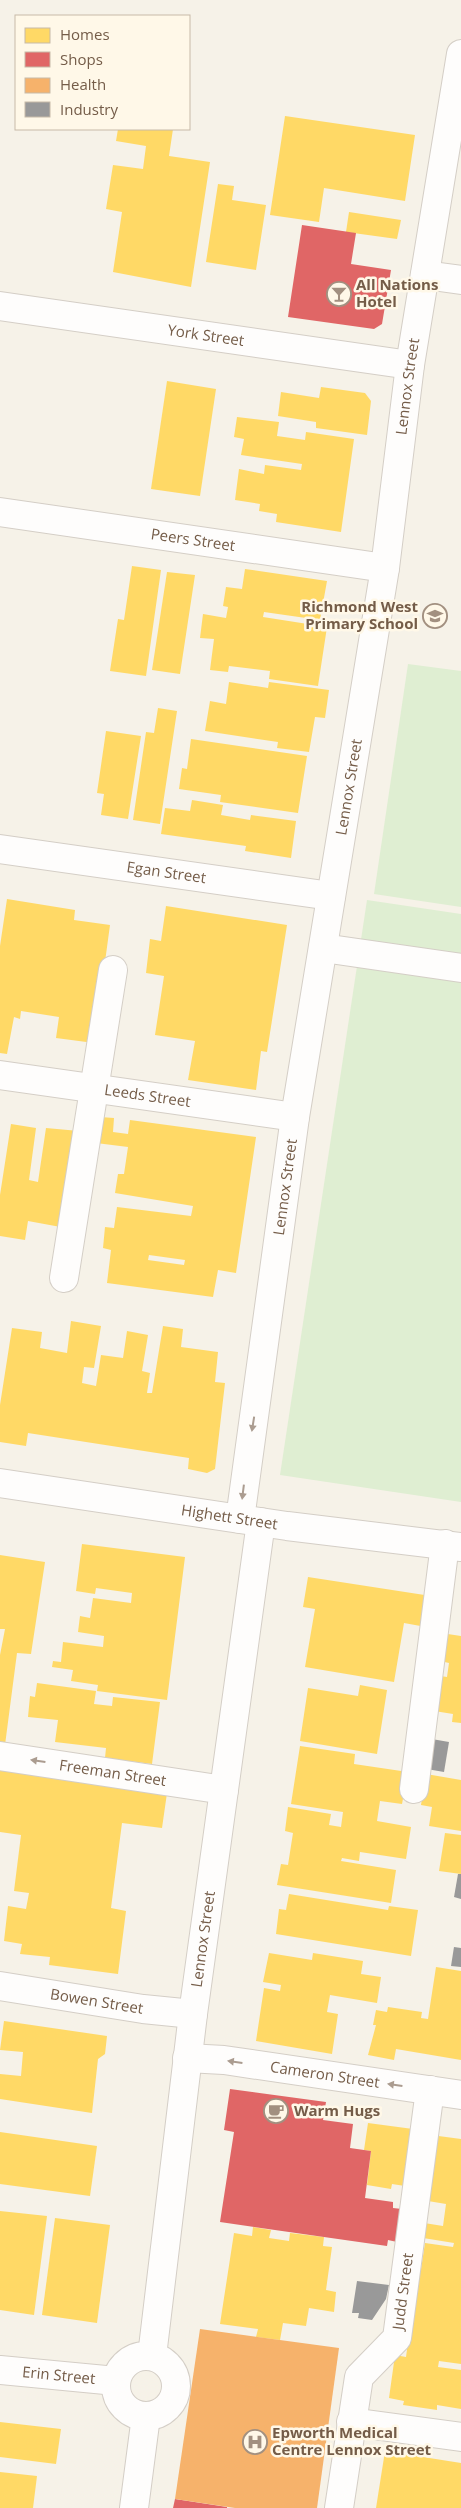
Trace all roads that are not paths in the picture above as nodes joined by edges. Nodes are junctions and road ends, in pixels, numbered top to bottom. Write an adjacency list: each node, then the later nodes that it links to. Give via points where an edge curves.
1 (461, 61): 2 (street, Lennox Street)
2 (425, 275): 3 (street); 5 (street, Lennox Street)
3 (461, 280)
4 (0, 306): 5 (street, York Street)
5 (410, 366): 7 (street, Lennox Street)
6 (0, 512): 7 (street, Peers Street)
7 (386, 568): 9 (street, Lennox Street)
8 (0, 849): 9 (street, Egan Street)
9 (331, 896): 10 (street, Lennox Street)
10 (323, 948): 11 (street); 15 (street, Lennox Street)
11 (461, 968)
12 (113, 970): 14 (street)
13 (0, 1075): 14 (street, Leeds Street)
14 (95, 1088): 15 (street, Leeds Street); 16 (street)
15 (295, 1117): 18 (street, Lennox Street, one-way to 18, via 259,1382)
16 (64, 1278)
17 (0, 1484): 18 (street, Highett Street)
18 (251, 1521): 19 (street, Highett Street); 22 (street, Lennox Street)
19 (453, 1546): 21 (street)
20 (0, 1756): 22 (street, Freeman Street, one-way to 20)
21 (414, 1789)
22 (224, 1790): 24 (street, Lennox Street)
23 (0, 1986): 24 (street, Bowen Street)
24 (193, 2014): 25 (street, Lennox Street)
25 (187, 2058): 26 (street, Cameron Street, one-way to 25, via 224,2060); 28 (street, Lennox Street)
26 (430, 2090): 27 (street, Cameron Street); 32 (street, Judd Street, via 397,2338 359,2377)
27 (461, 2094)
28 (152, 2356): 30 (street, via 142,2356 125,2364); 31 (street, via 161,2360 174,2374 175,2394 164,2410)
29 (0, 2370): 30 (street, Erin Street)
30 (116, 2381): 31 (street, via 123,2406)
31 (146, 2416): 34 (street)
32 (351, 2422): 33 (street); 35 (street, Judd Street)
33 (461, 2437)
34 (134, 2508)
35 (339, 2508)

